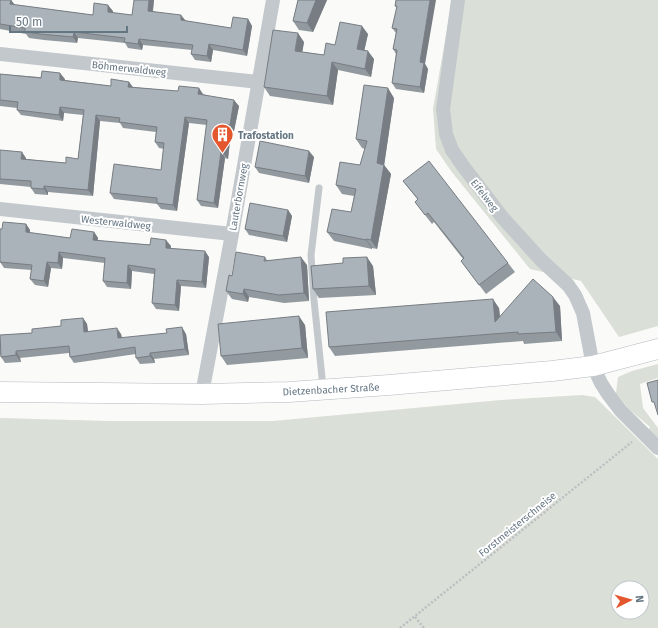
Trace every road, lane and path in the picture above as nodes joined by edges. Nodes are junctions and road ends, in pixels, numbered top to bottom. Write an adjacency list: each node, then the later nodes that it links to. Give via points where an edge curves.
1 (273, 0): 4 (street, Lauterbornweg)
2 (458, 0): 9 (street, Eifelweg, via 443,110 449,142 463,166 502,217 575,295 583,313)
3 (0, 54): 4 (street, Böhmerwaldweg)
4 (259, 82): 7 (street, Lauterbornweg)
5 (319, 188): 10 (lane, via 311,255)
6 (0, 209): 7 (street, Westerwaldweg)
7 (232, 234): 12 (street, Lauterbornweg)
8 (658, 349): 9 (main road, Dietzenbacher Straße)
9 (593, 366): 10 (main road, Dietzenbacher Straße); 13 (street, Eifelweg, via 608,394)
10 (323, 390): 12 (main road, Dietzenbacher Straße)
11 (0, 392): 12 (main road, Dietzenbacher Straße)
12 (202, 394)
13 (643, 433): 14 (street, Eifelweg); 15 (path, Forstmeisterschneise)
14 (658, 448)
15 (414, 617): 16 (path, Forstmeisterschneise); 17 (path)
16 (400, 628)
17 (424, 628)

